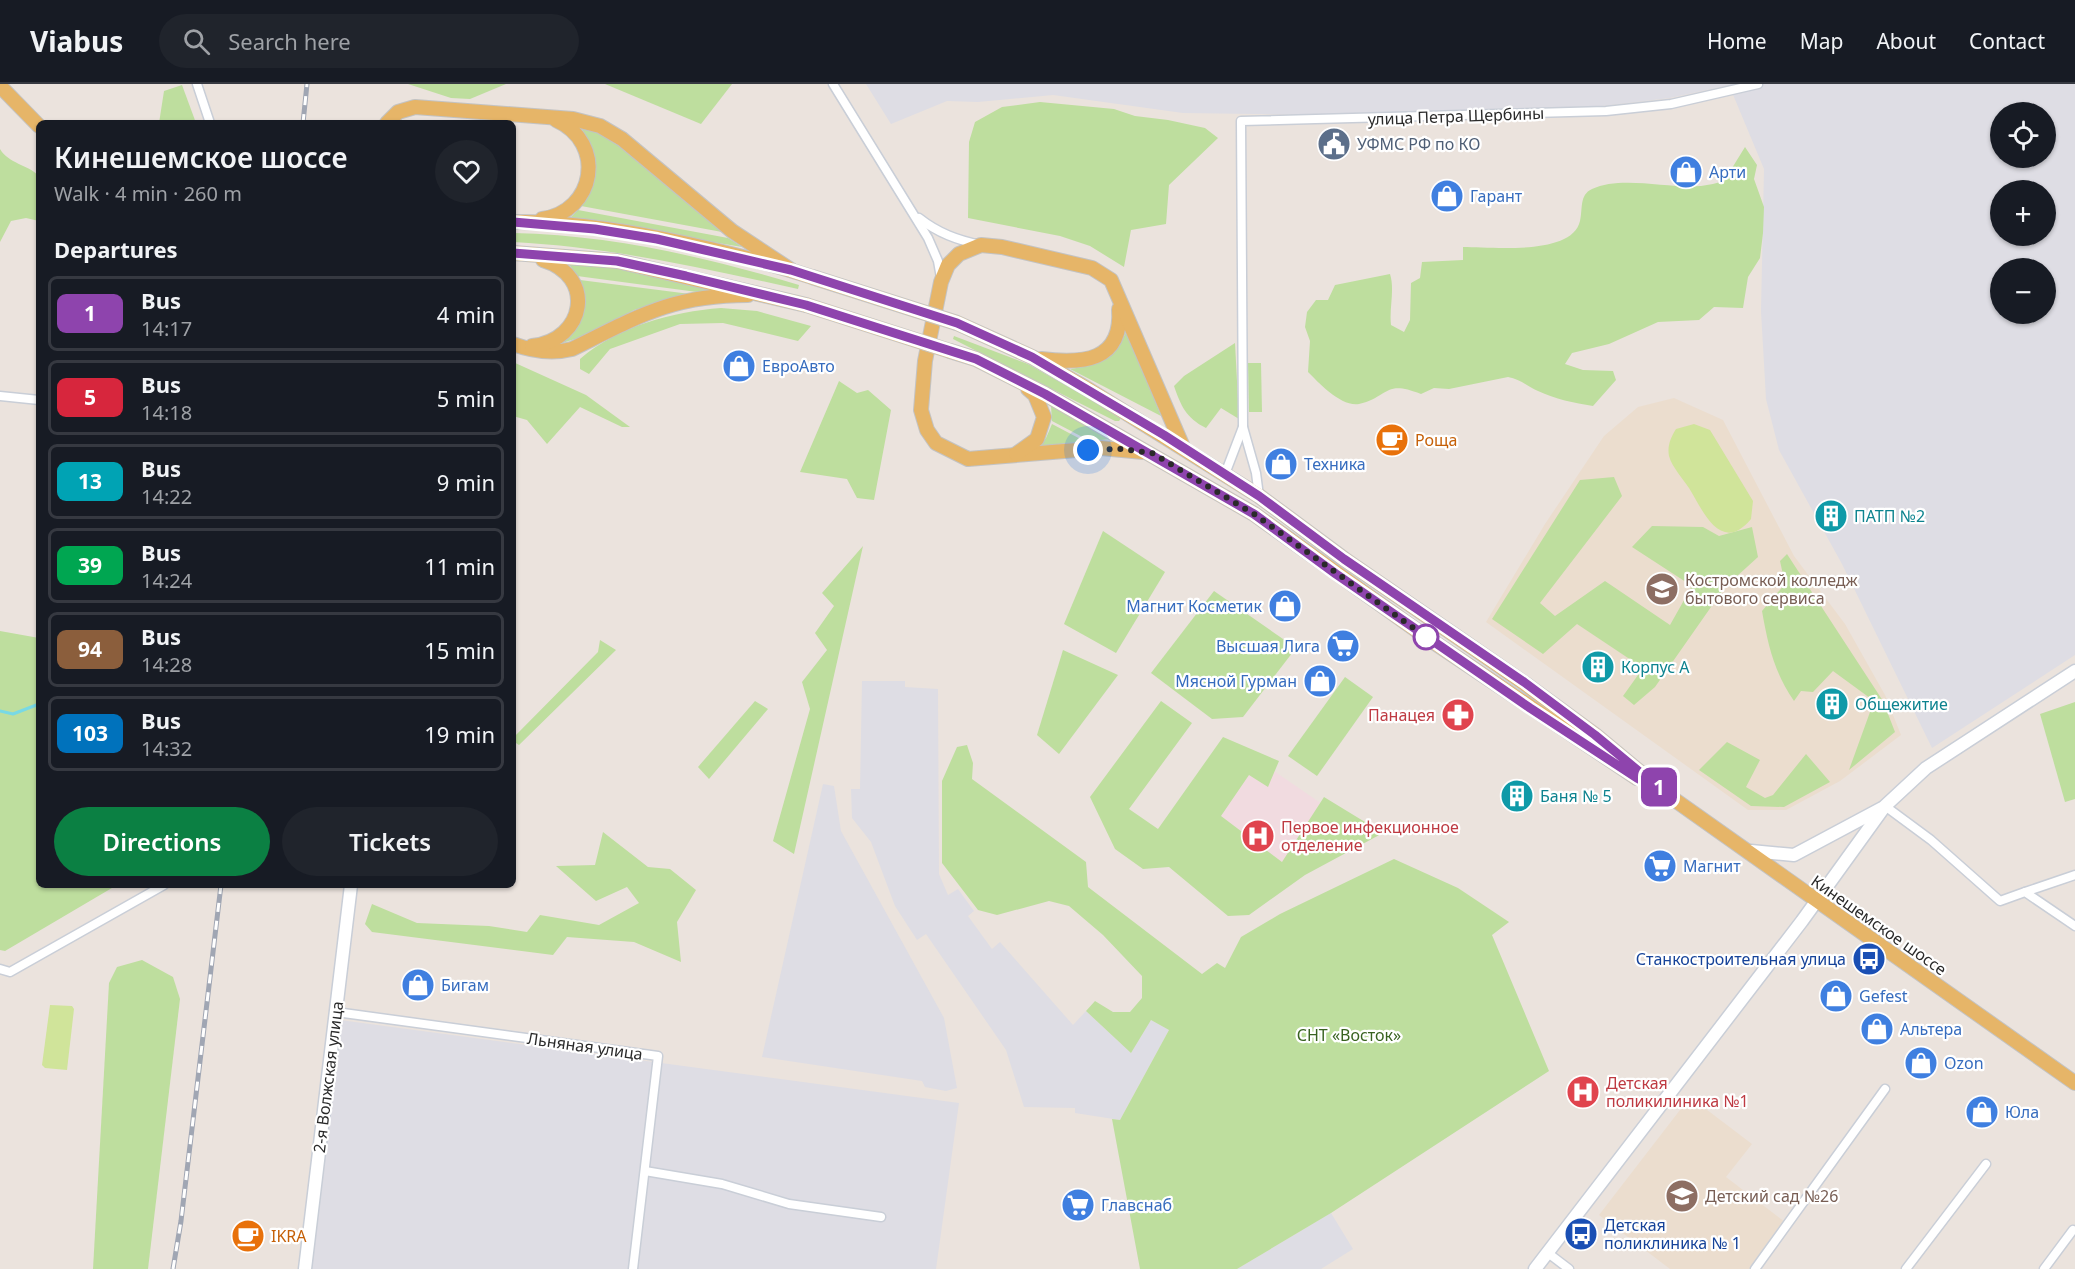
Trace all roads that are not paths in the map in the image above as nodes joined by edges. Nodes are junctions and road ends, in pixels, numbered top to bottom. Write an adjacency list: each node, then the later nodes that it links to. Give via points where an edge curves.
1 (197, 84): 6 (street)
2 (833, 84): 9 (street)
3 (1758, 84): 22 (street, улица Петра Щербины, via 1671,104 1606,111 1241,121)
4 (0, 86): 8 (main road)
5 (548, 117): 7 (main road, via 416,106 398,112); 10 (main road, via 568,125 579,135 587,151 586,184 564,214); 13 (main road, via 573,118 600,126 622,139 732,231)
6 (209, 120)
7 (390, 120)
8 (36, 123)
9 (913, 213): 11 (street, via 934,230); 14 (street, via 938,261)
10 (517, 222): 13 (main road, via 657,239)
11 (981, 245): 14 (main road, via 959,254 948,265); 16 (main road, via 1092,268 1111,280)
12 (518, 253): 15 (main road, via 617,261); 17 (main road, via 558,264 572,279 579,300 577,314 563,334 541,345)
13 (791, 270): 18 (main road, bridge, via 957,323)
14 (941, 282): 25 (main road, via 924,378 921,410 927,430 936,443 968,459)
15 (771, 296): 17 (main road, via 734,295 671,303 572,349 543,352); 19 (main road, Кинешемское шоссе, bridge, via 950,351)
16 (1118, 298): 18 (main road, via 1120,322 1114,341 1102,354 1081,362); 23 (main road)
17 (517, 345)
18 (1032, 357): 23 (main road, Кинешемское шоссе)
19 (1007, 374): 24 (main road, Кинешемское шоссе); 25 (main road, via 1035,395 1044,417 1037,439)
20 (0, 396): 21 (street)
21 (36, 400)
22 (1243, 427): 26 (street, улица Петра Щербины); 27 (street, улица Петра Щербины)
23 (1183, 447): 26 (main road, Кинешемское шоссе)
24 (1152, 453): 25 (main road, via 1101,448); 29 (main road, Кинешемское шоссе, via 1254,514 1530,708)
25 (1010, 457)
26 (1225, 474): 27 (main road, Кинешемское шоссе)
27 (1259, 496): 29 (main road, Кинешемское шоссе, via 1524,682)
28 (2075, 671): 30 (street, via 1926,768)
29 (1665, 793): 31 (main road, Кинешемское шоссе)
30 (1885, 806): 31 (street, via 1794,855); 35 (street, via 1931,840 2000,901); 36 (street)
31 (1751, 851): 36 (main road, Кинешемское шоссе)
32 (2075, 875): 35 (street)
33 (159, 888): 38 (street, via 10,972)
34 (351, 888): 39 (street, 2-я Волжская улица)
35 (2025, 892): 37 (street)
36 (1817, 901): 40 (main road, Кинешемское шоссе); 46 (street)
37 (2075, 926)
38 (0, 969)
39 (336, 1012): 43 (street, Льняная улица, via 658,1056); 47 (street, 2-я Волжская улица)
40 (2075, 1083)
41 (1885, 1089): 51 (street)
42 (1986, 1164): 52 (street)
43 (645, 1170): 44 (street, via 722,1184 789,1204); 48 (street, Льняная улица)
44 (881, 1217)
45 (2073, 1230): 53 (street)
46 (1548, 1253): 49 (street); 50 (street)
47 (304, 1269)
48 (633, 1269)
49 (1535, 1269)
50 (1569, 1269)
51 (1755, 1269)
52 (1906, 1269)
53 (2044, 1269)

